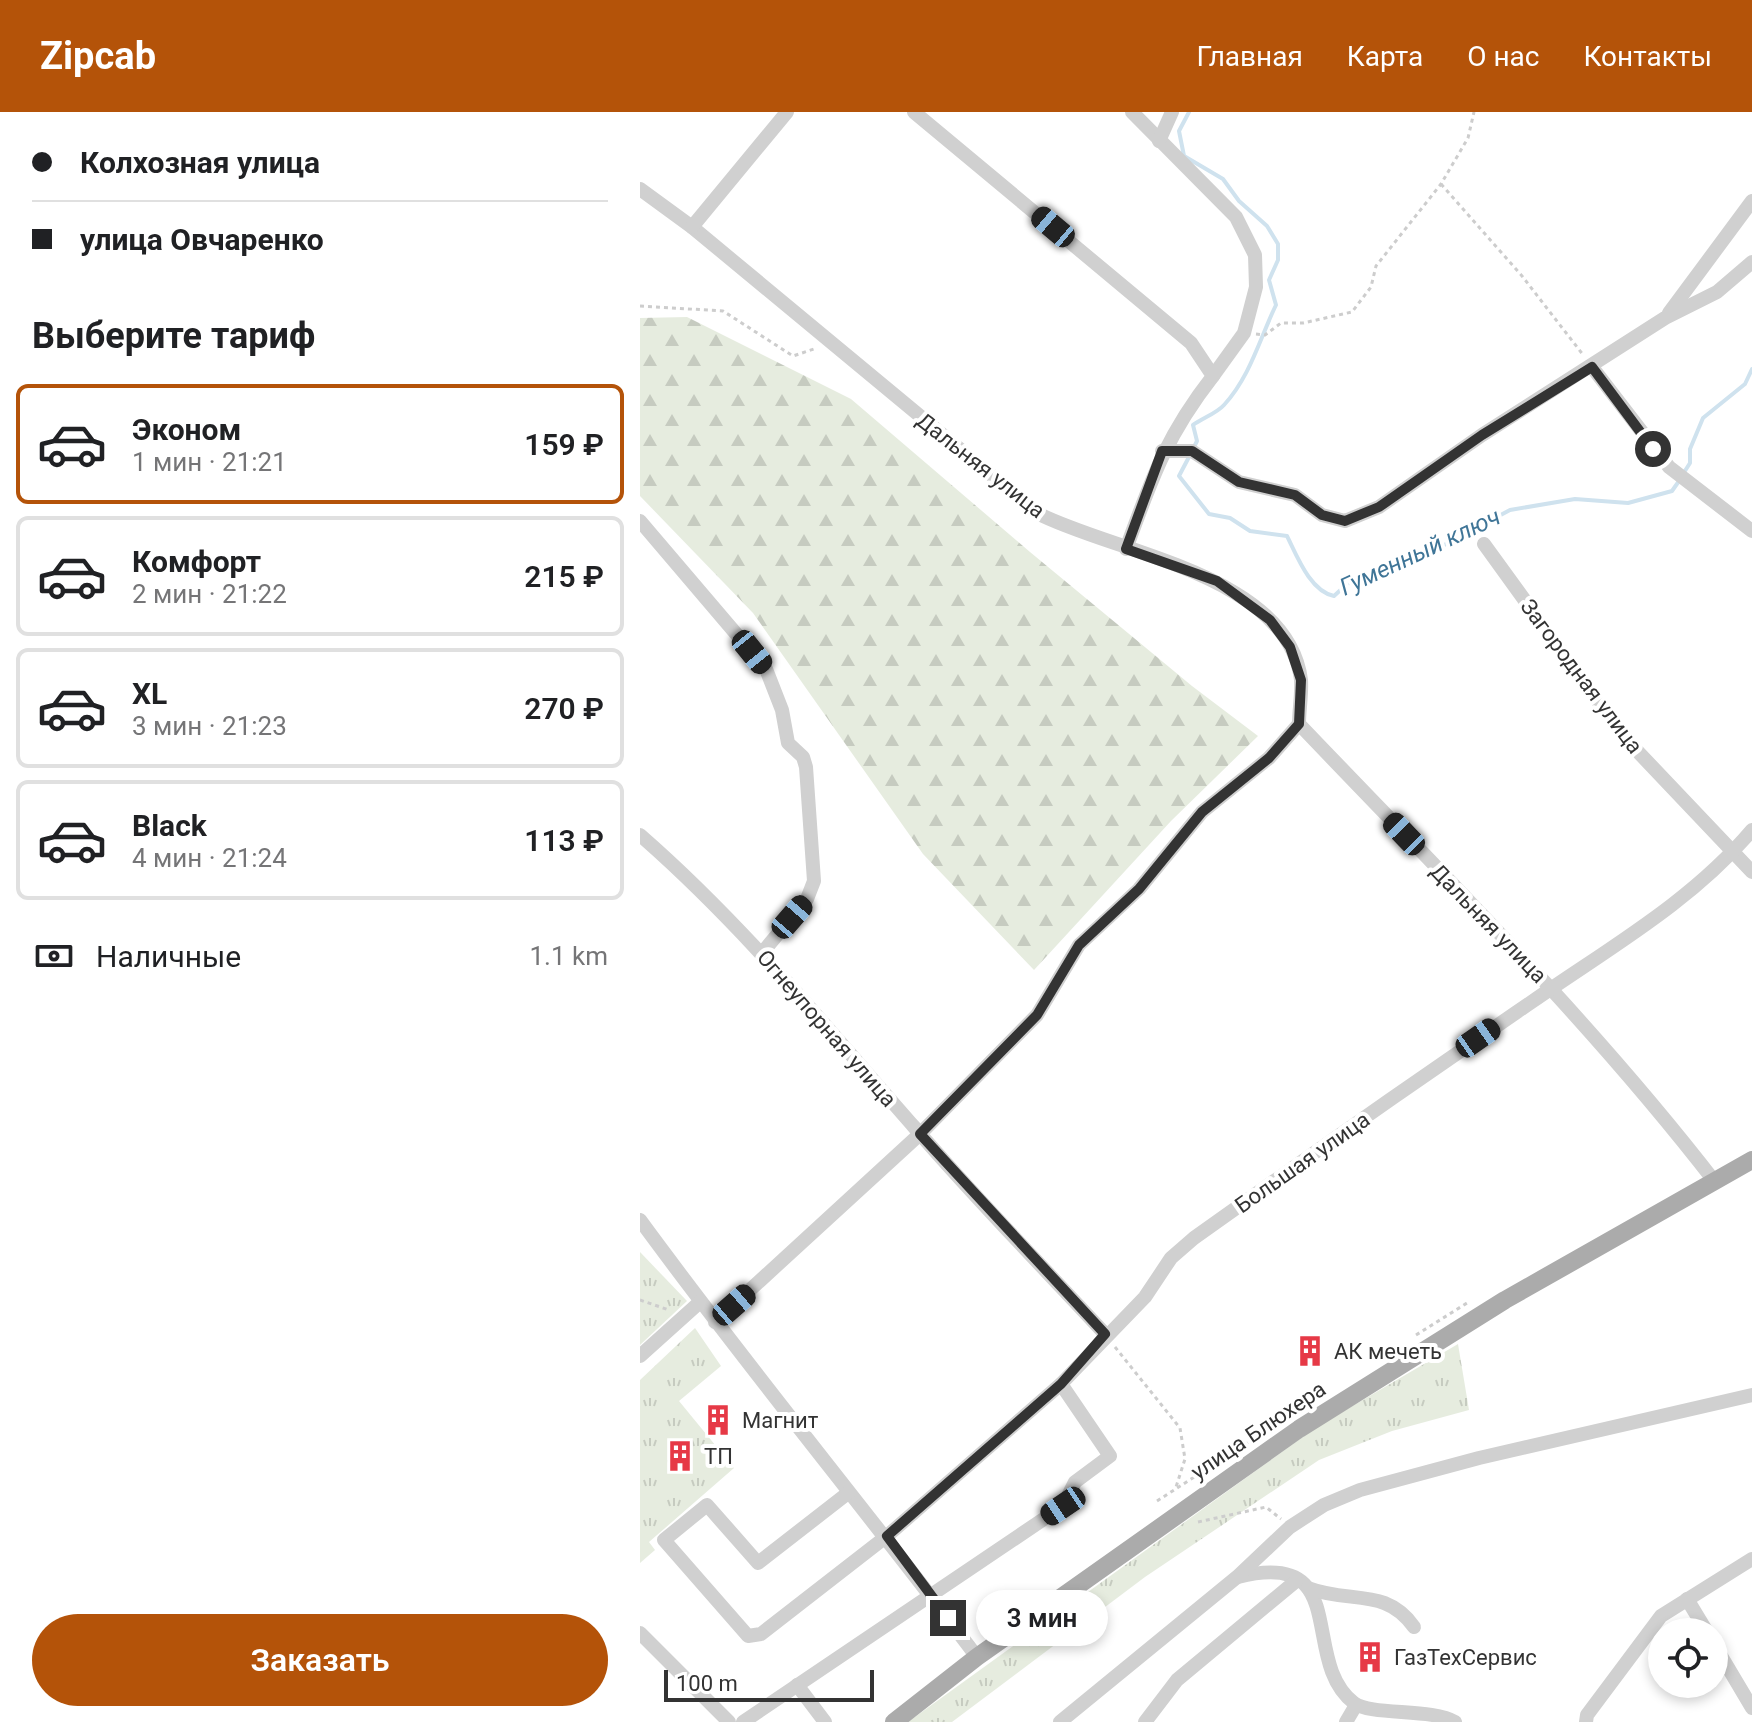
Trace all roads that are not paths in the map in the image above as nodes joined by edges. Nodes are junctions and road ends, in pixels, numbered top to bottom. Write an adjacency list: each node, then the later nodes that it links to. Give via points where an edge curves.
1 (787, 112): 8 (street)
2 (914, 112): 12 (street, via 1191,343)
3 (1132, 112): 5 (street)
4 (1172, 112): 5 (street)
5 (1159, 141): 12 (street, via 1236,217 1255,255 1256,287 1244,333)
6 (640, 189): 8 (street, Дальняя улица)
7 (1752, 201): 10 (street)
8 (692, 227): 17 (street, Дальняя улица, via 1037,513)
9 (1752, 262): 10 (street, via 1717,292)
10 (1665, 318): 11 (street)
11 (1592, 367): 13 (street, via 1379,507 1345,521 1322,515 1295,495 1239,482 1192,451); 15 (street, via 1669,467)
12 (1213, 376): 13 (street)
13 (1162, 451): 17 (street)
14 (640, 521): 23 (street, via 766,669 788,743 806,767 814,881 807,899)
15 (1752, 531)
16 (1484, 544): 21 (street, Загородная улица, via 1623,736)
17 (1126, 549): 18 (street, Дальняя улица, via 1217,581 1270,620 1290,647 1301,680)
18 (1299, 724): 24 (street, Дальняя улица); 25 (street, via 1269,758 1202,812 1139,889 1079,945 1037,1015)
19 (1752, 830): 21 (street, Большая улица)
20 (640, 835): 23 (street, Огнеупорная улица)
21 (1734, 852): 22 (street, Загородная улица); 24 (street, Большая улица, via 1649,925)
22 (1752, 872)
23 (762, 953): 25 (street, Огнеупорная улица)
24 (1551, 988): 27 (street, Дальняя улица); 31 (street, Большая улица, via 1194,1238 1171,1258 1145,1297)
25 (920, 1134): 30 (street); 31 (street, Огнеупорная улица)
26 (1752, 1160): 27 (main road, улица Блюхера)
27 (1715, 1182): 45 (main road, улица Блюхера, via 1505,1300 1299,1429)
28 (640, 1220): 29 (street)
29 (700, 1302): 30 (street); 32 (street)
30 (715, 1322): 35 (street)
31 (1105, 1334): 33 (street, Большая улица)
32 (640, 1356)
33 (1061, 1384): 36 (street, Большая улица); 40 (street, via 1110,1456 1075,1482 1063,1506)
34 (1752, 1395): 38 (street, via 1360,1490 1290,1527)
35 (848, 1493): 36 (street); 36 (street, Большая улица, via 758,1563 707,1505 664,1540 748,1636 761,1634)
36 (887, 1536): 40 (street)
37 (1752, 1559): 41 (street)
38 (1237, 1577): 39 (street, via 1268,1570); 54 (street)
39 (1302, 1584): 43 (street, via 1331,1597 1377,1599 1401,1609); 48 (street, via 1321,1612 1325,1654 1337,1685); 55 (street, via 1177,1680)
40 (929, 1594): 45 (street); 47 (street)
41 (1687, 1599): 42 (street); 58 (street, via 1661,1616)
42 (1699, 1618)
43 (1414, 1627)
44 (640, 1633): 50 (street)
45 (977, 1657): 53 (main road, улица Блюхера)
46 (1728, 1668): 49 (street)
47 (797, 1685): 51 (street); 52 (street)
48 (1356, 1705): 56 (street); 57 (street)
49 (1752, 1708)
50 (729, 1722)
51 (743, 1722)
52 (825, 1722)
53 (894, 1722)
54 (1060, 1722)
55 (1145, 1722)
56 (1346, 1722)
57 (1455, 1722)
58 (1586, 1722)

